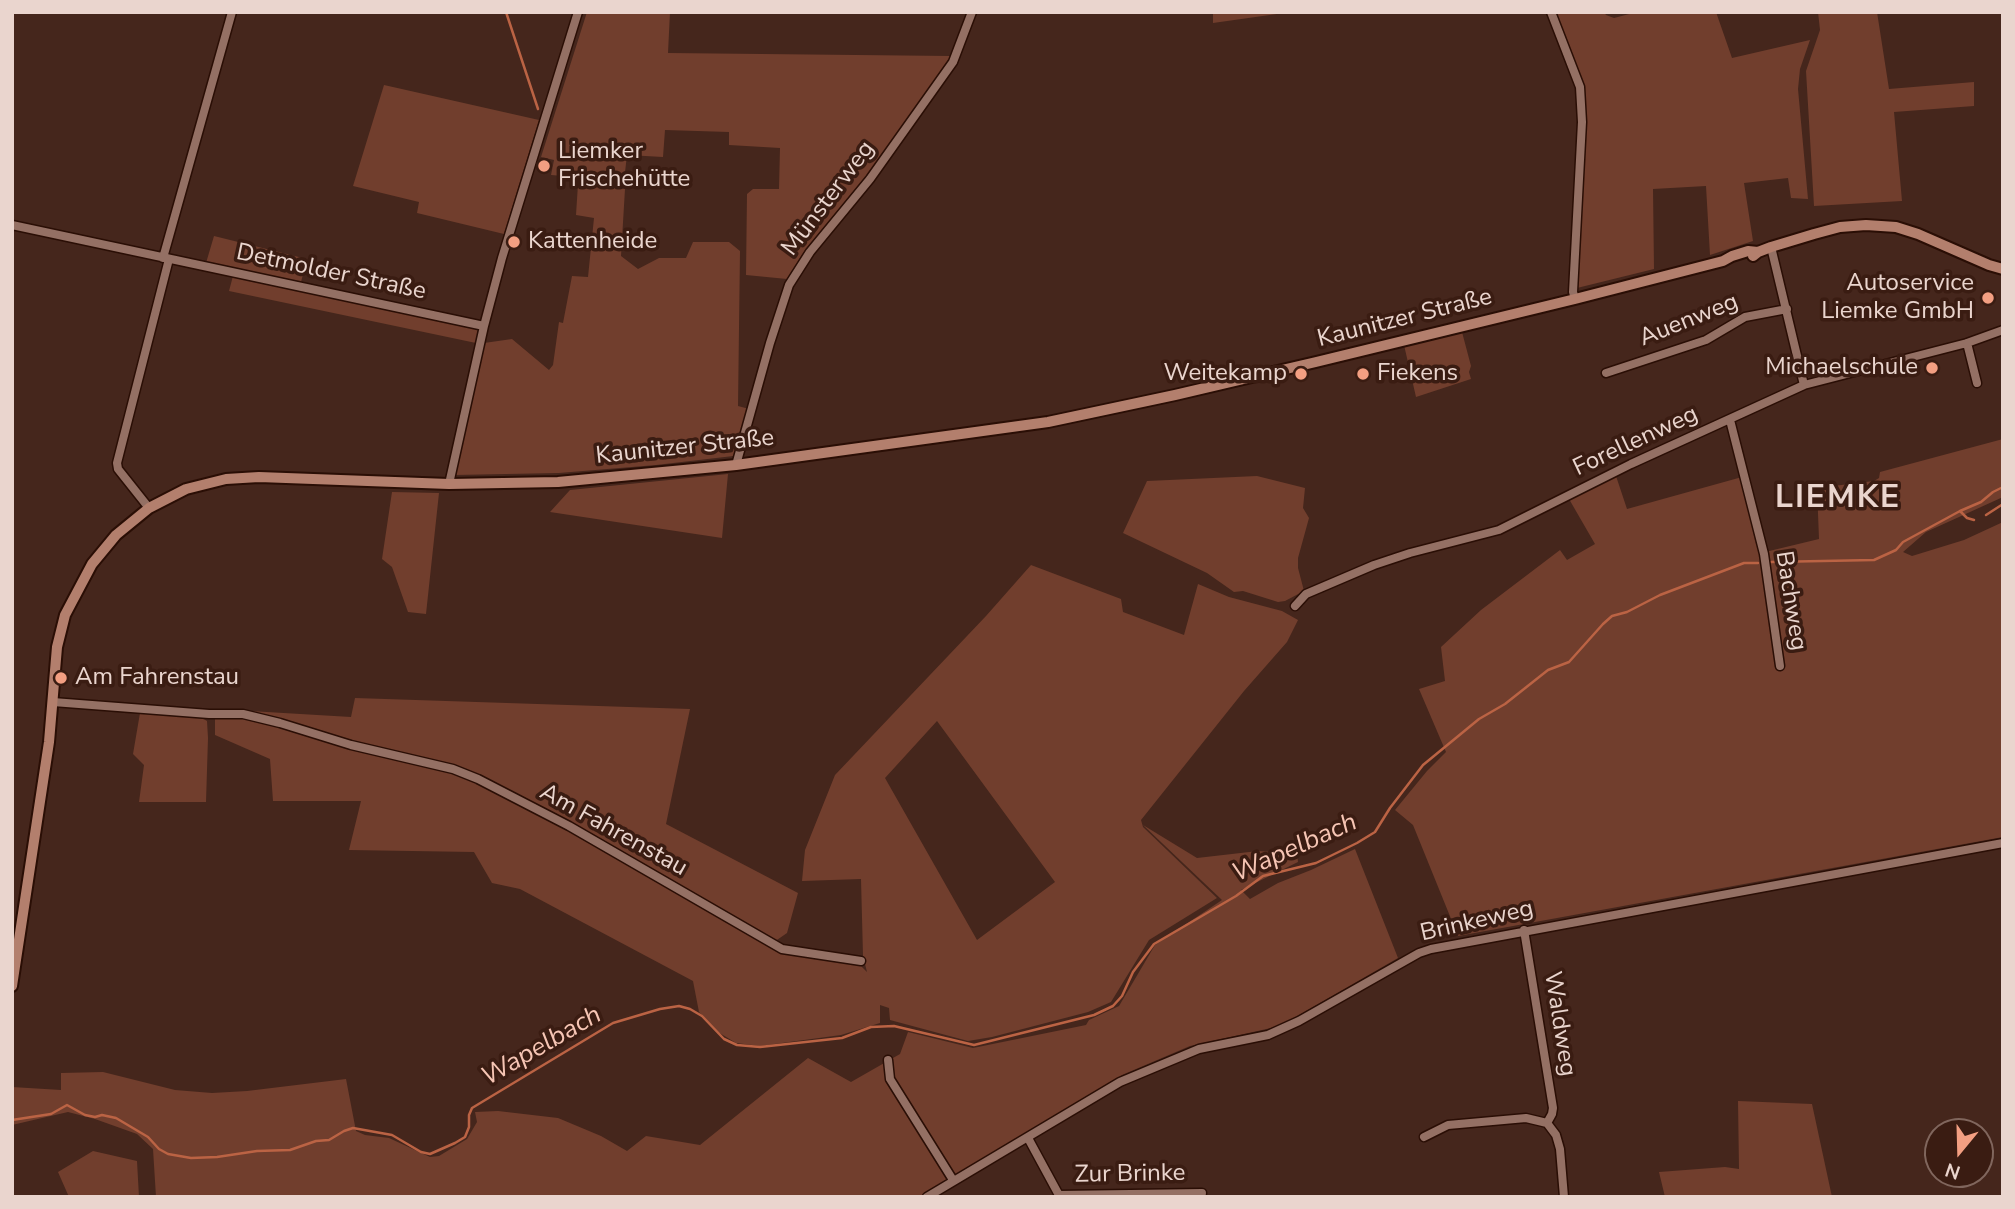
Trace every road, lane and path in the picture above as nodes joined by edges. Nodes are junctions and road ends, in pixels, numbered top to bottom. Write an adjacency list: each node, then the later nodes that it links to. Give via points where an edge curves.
1 (232, 12): 7 (street)
2 (578, 12): 11 (street)
3 (972, 12): 18 (street, Münsterweg, via 953,62 789,285)
4 (1551, 12): 9 (street, via 1580,87)
5 (12, 225): 7 (street, Detmolder Straße)
6 (1771, 247): 8 (street, Kaunitzer Straße, via 1840,227 1866,225 1918,234); 9 (street, Kaunitzer Straße); 10 (street)
7 (166, 259): 11 (street, Detmolder Straße); 20 (street, via 117,463)
8 (2003, 269)
9 (1575, 299): 18 (street, Kaunitzer Straße, via 1048,422)
10 (1787, 309): 14 (street, Auenweg, via 1745,317 1706,340); 16 (street)
11 (484, 326): 19 (street)
12 (2003, 330): 13 (street, Forellenweg)
13 (1967, 342): 15 (street); 16 (street, Forellenweg)
14 (1606, 373)
15 (1978, 383)
16 (1804, 385): 17 (street, Forellenweg)
17 (1730, 420): 21 (street, Forellenweg, via 1499,530 1374,565 1306,594); 22 (street, Bachweg, via 1764,554)
18 (736, 465): 19 (street, Kaunitzer Straße, via 558,482)
19 (449, 484): 20 (street, Kaunitzer Straße, via 226,479 186,489)
20 (149, 508): 23 (street, Kaunitzer Straße, via 116,535 76,590 57,648)
21 (1295, 606)
22 (1780, 666)
23 (53, 702): 26 (street, Kaunitzer Straße); 27 (street, Am Fahrenstau, via 243,714 453,769 569,826 782,949)
24 (2003, 843): 25 (street, Brinkeweg)
25 (1524, 930): 30 (street, Waldweg, via 1553,1108); 32 (street, Brinkeweg, via 1419,953 1268,1035 1199,1049 1120,1082)
26 (15, 947): 28 (street, Kaunitzer Straße)
27 (861, 961)
28 (12, 986)
29 (888, 1060): 33 (street, via 890,1079)
30 (1547, 1123): 31 (street, via 1526,1118 1448,1125); 37 (street, Waldweg, via 1558,1142)
31 (1424, 1137)
32 (1028, 1138): 33 (street, Brinkeweg); 35 (street, Zur Brinke)
33 (953, 1180): 36 (street, Brinkeweg)
34 (1202, 1193): 35 (street, Zur Brinke)
35 (1059, 1196)
36 (928, 1197)
37 (1564, 1197)

